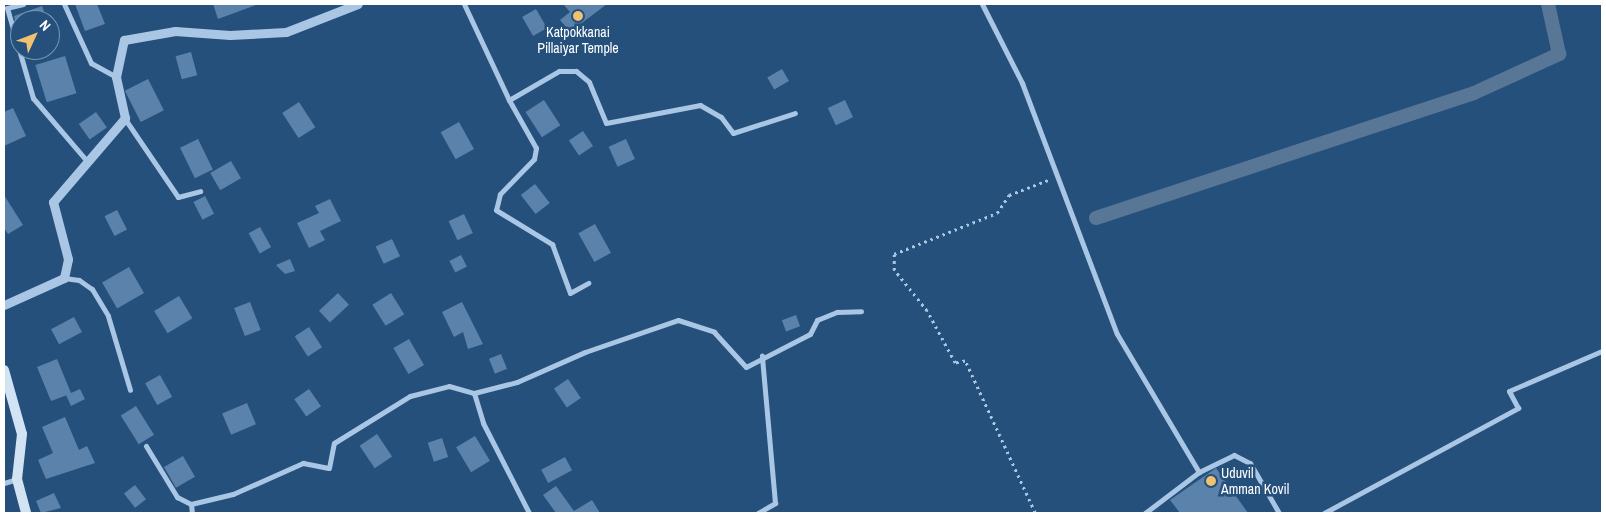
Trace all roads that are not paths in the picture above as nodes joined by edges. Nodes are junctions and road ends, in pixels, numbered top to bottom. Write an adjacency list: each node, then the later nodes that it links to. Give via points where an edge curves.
1 (23, 4): 10 (street, via 7,8 32,98)
2 (64, 4): 6 (street, via 91,63)
3 (358, 4): 6 (street, via 286,32 140,34 124,40)
4 (464, 4): 7 (street)
5 (982, 4): 22 (street, via 1022,83 1117,334)
6 (116, 77): 9 (street)
7 (509, 100): 8 (street, via 559,71 576,71 589,82 606,123 700,105 721,117 733,133); 13 (street, via 536,148 534,159 500,194 496,210 552,244 570,293)
8 (795, 113)
9 (124, 118): 10 (street); 11 (street, via 178,197)
10 (87, 161): 12 (street, via 53,202 68,259)
11 (200, 191)
12 (64, 278): 14 (street); 19 (street, via 79,280 92,290 108,316)
13 (588, 283)
14 (4, 305)
15 (861, 311): 17 (street, via 817,320 810,334)
16 (1602, 351): 32 (street, via 1509,391 1518,408)
17 (762, 356): 20 (street, via 746,367 714,332 678,320 585,352 517,382); 29 (street, via 776,503)
18 (4, 372): 23 (main road, via 22,434)
19 (130, 390)
20 (474, 393): 25 (street, via 449,386 410,396 334,443 329,468 303,462 233,494); 28 (street, via 483,423)
21 (146, 446): 25 (street, via 176,497)
22 (1198, 472): 30 (street); 31 (street, via 1234,455 1250,463)
23 (16, 479): 24 (street); 26 (main road)
24 (4, 483)
25 (191, 504): 27 (street)
26 (26, 513)
27 (192, 513)
28 (529, 513)
29 (758, 513)
30 (1145, 513)
31 (1280, 513)
32 (1324, 513)

